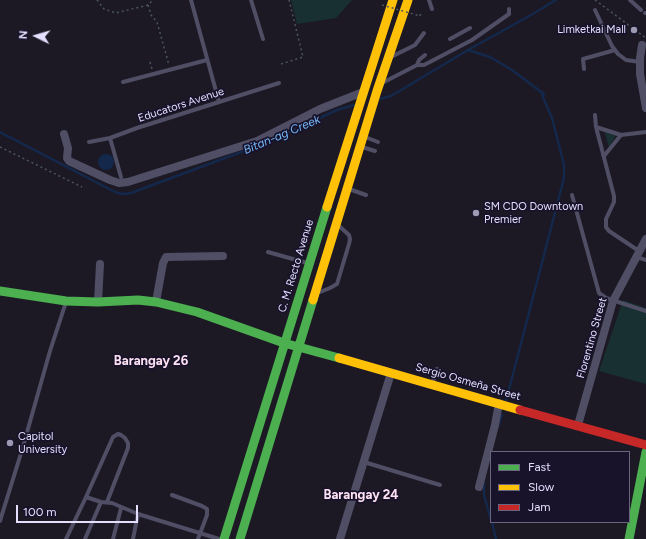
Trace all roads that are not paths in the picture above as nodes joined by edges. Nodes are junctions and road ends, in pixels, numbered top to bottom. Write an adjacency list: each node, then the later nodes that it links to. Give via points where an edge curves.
1 (191, 0): 19 (lane)
2 (250, 0): 13 (lane)
3 (393, 0): 26 (main road, C. M. Recto Avenue)
4 (408, 0): 18 (main road)
5 (429, 0): 7 (lane)
6 (630, 0): 10 (lane)
7 (432, 8)
8 (509, 8): 21 (lane, via 509,14 472,40 424,65)
9 (595, 10): 16 (lane)
10 (644, 12)
11 (470, 28): 14 (lane)
12 (424, 33): 18 (lane, via 415,45)
13 (263, 39)
14 (450, 39)
15 (644, 41): 20 (street)
16 (615, 50): 20 (lane, via 624,59); 22 (lane, via 583,59)
17 (424, 55): 21 (lane)
18 (389, 57): 25 (main road)
19 (207, 60): 23 (lane); 27 (lane)
20 (640, 62): 28 (street)
21 (417, 65): 25 (lane)
22 (584, 69)
23 (123, 82)
24 (279, 83): 27 (lane, Educators Avenue)
25 (379, 87): 34 (main road)
26 (362, 93): 32 (street, via 320,109 257,141 128,182 110,180 69,161); 37 (main road, C. M. Recto Avenue)
27 (219, 102): 35 (lane, Educators Avenue)
28 (646, 108)
29 (596, 116): 30 (lane)
30 (596, 127): 33 (lane); 41 (lane)
31 (646, 132): 33 (lane)
32 (64, 134)
33 (621, 135): 41 (lane)
34 (364, 137): 38 (lane); 39 (main road)
35 (110, 138): 36 (lane, Educators Avenue); 42 (lane)
36 (89, 142)
37 (347, 142): 39 (lane); 52 (main road, C. M. Recto Avenue)
38 (378, 142)
39 (360, 146): 40 (lane); 43 (main road)
40 (375, 151)
41 (604, 156): 49 (lane, via 614,196 614,202 606,218 606,227)
42 (121, 177)
43 (347, 189): 45 (lane); 46 (main road)
44 (572, 194): 57 (lane, via 599,293)
45 (366, 195)
46 (336, 224): 55 (main road); 55 (lane, via 349,235 345,258 337,284)
47 (646, 239): 49 (street, Florentino Street)
48 (268, 252): 52 (lane)
49 (638, 254): 51 (lane); 57 (street, Florentino Street)
50 (223, 256): 59 (street, via 166,257)
51 (646, 260)
52 (309, 263): 61 (main road, C. M. Recto Avenue)
53 (100, 264): 58 (street)
54 (0, 291): 56 (main road, Sergio Osmeña Street)
55 (315, 293): 62 (main road)
56 (66, 301): 58 (main road, Sergio Osmeña Street); 79 (lane)
57 (613, 301): 60 (lane); 67 (street, Florentino Street)
58 (98, 302): 59 (main road, Sergio Osmeña Street)
59 (156, 302): 61 (main road, Sergio Osmeña Street, via 197,312)
60 (646, 311)
61 (284, 343): 62 (main road, Sergio Osmeña Street); 87 (main road, C. M. Recto Avenue)
62 (299, 347): 64 (main road, Sergio Osmeña Street); 88 (main road)
63 (437, 369): 65 (lane)
64 (391, 373): 65 (main road, Sergio Osmeña Street); 70 (street)
65 (432, 384): 66 (main road, Sergio Osmeña Street)
66 (499, 403): 67 (main road, Sergio Osmeña Street); 72 (street, via 496,425)
67 (578, 425): 68 (main road, Sergio Osmeña Street)
68 (646, 445)
69 (646, 452): 90 (main road)
70 (364, 462): 71 (lane); 89 (street)
71 (440, 485)
72 (479, 487)
73 (172, 494): 80 (lane, via 207,509)
74 (86, 497): 75 (lane); 76 (lane, via 114,437 118,434 128,443 128,448); 81 (lane)
75 (101, 502): 76 (lane); 82 (lane)
76 (107, 502): 77 (lane)
77 (121, 508): 78 (lane); 83 (lane)
78 (138, 514): 80 (lane); 84 (lane)
79 (0, 521)
80 (200, 533): 85 (lane); 86 (lane)
81 (66, 539)
82 (85, 539)
83 (113, 539)
84 (134, 539)
85 (198, 539)
86 (219, 539)
87 (224, 539)
88 (240, 539)
89 (340, 539)
90 (629, 539)

